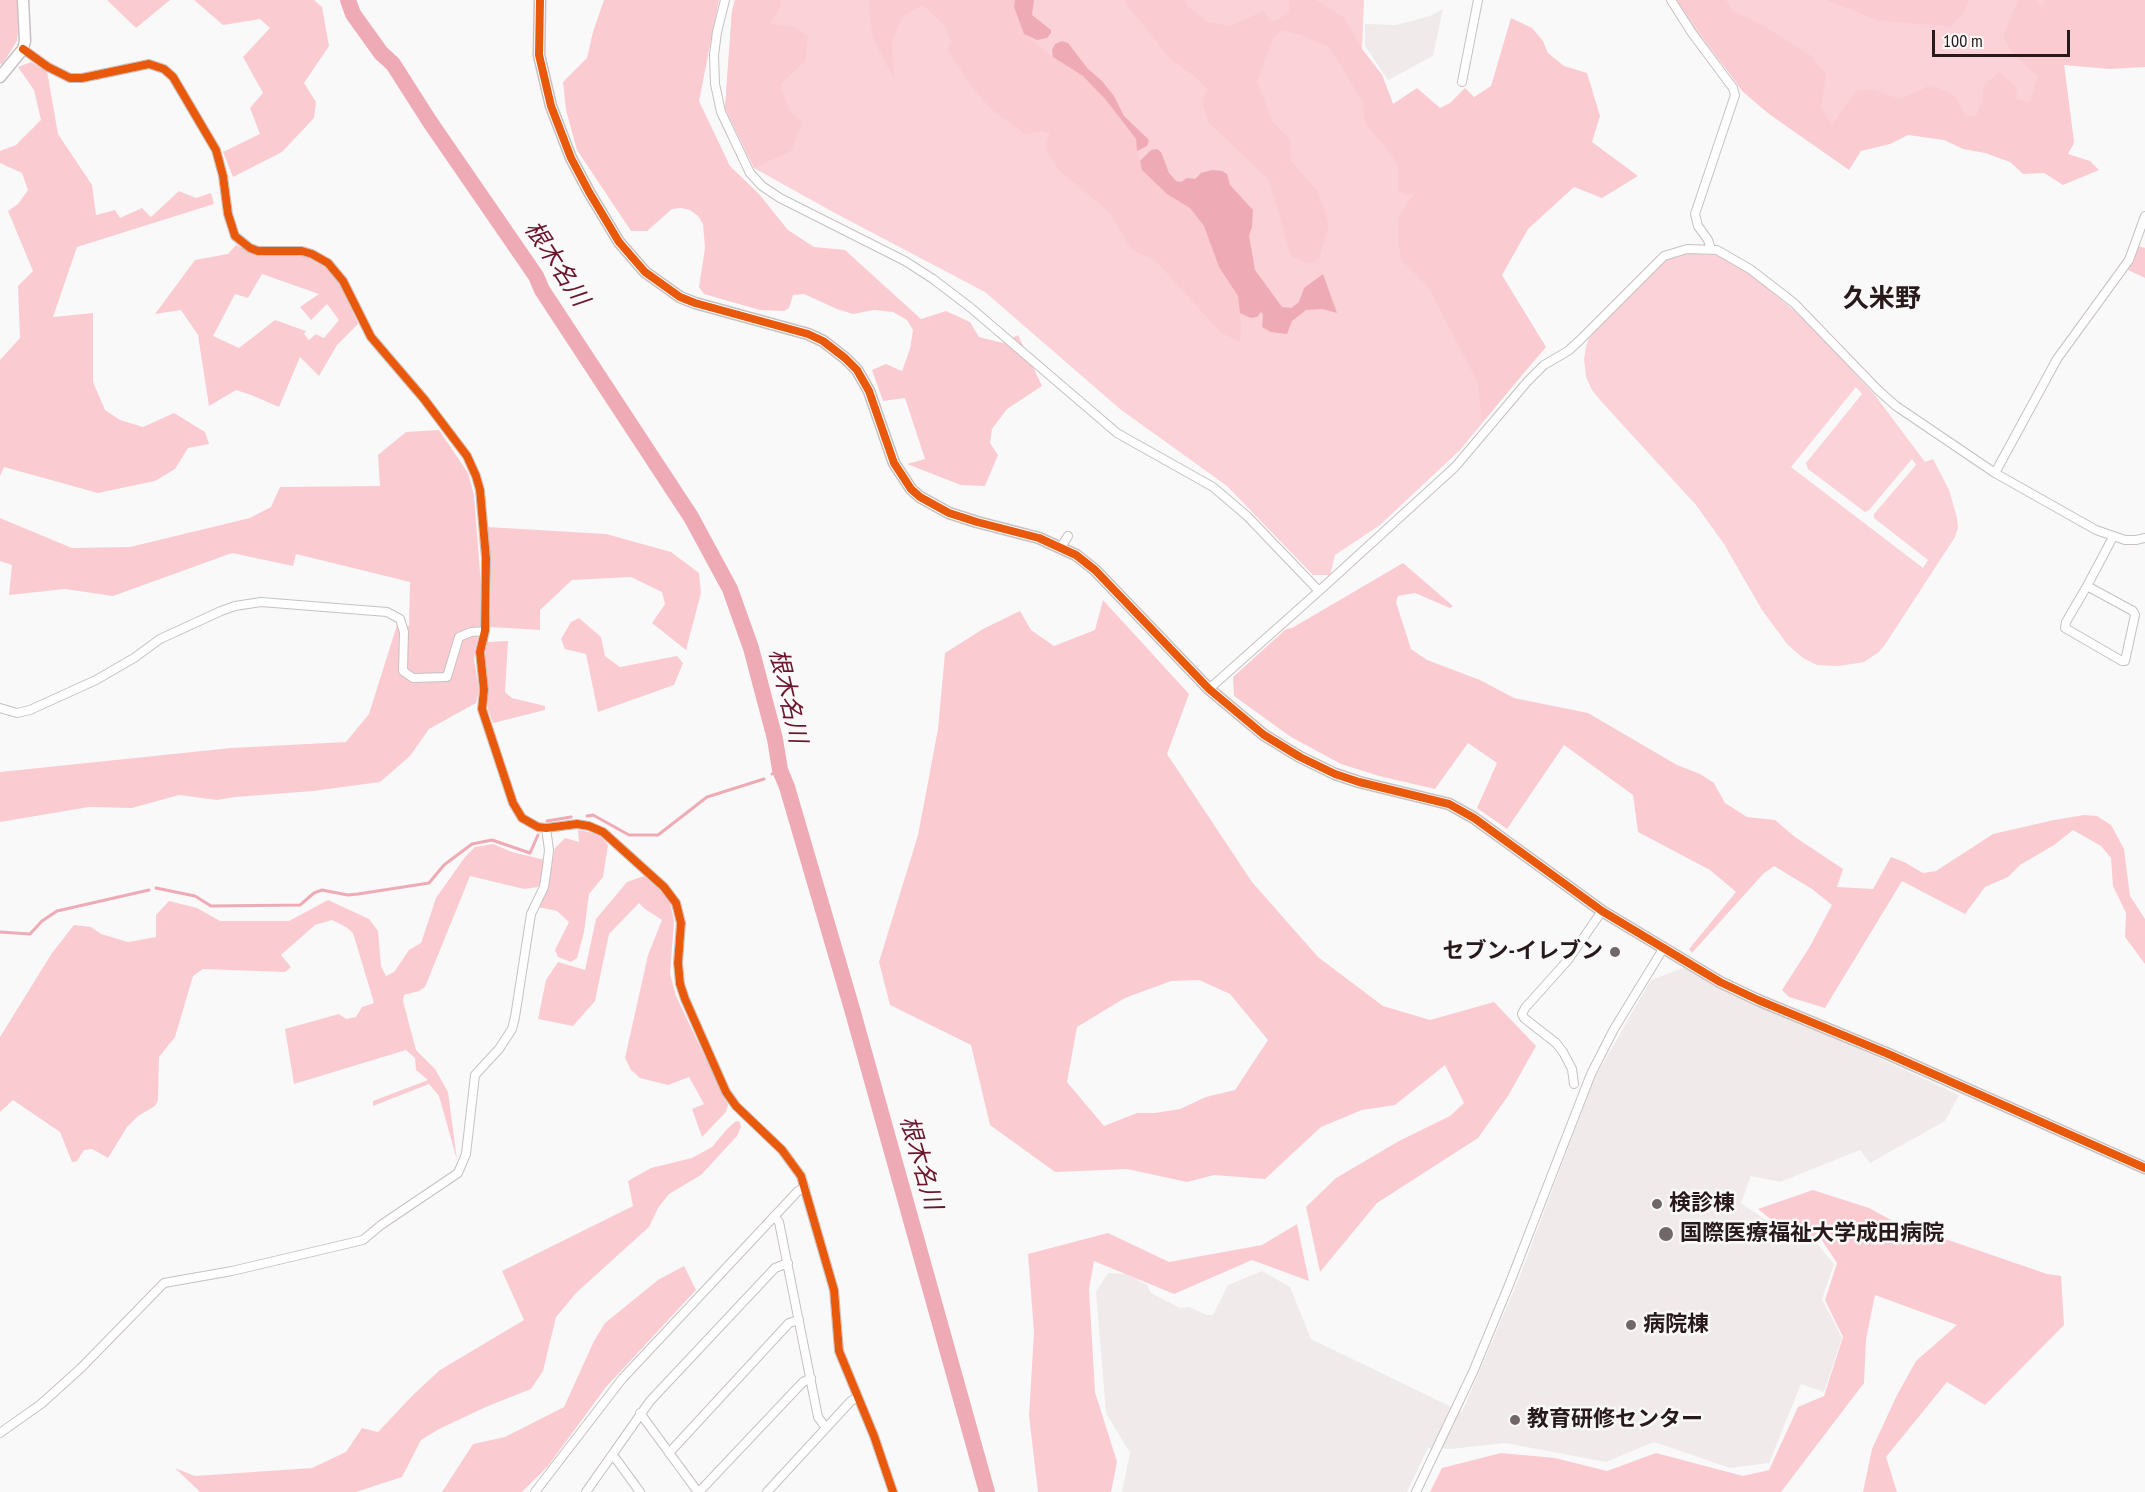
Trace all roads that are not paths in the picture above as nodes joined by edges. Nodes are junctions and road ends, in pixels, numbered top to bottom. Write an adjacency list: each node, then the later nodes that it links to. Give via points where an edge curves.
1 (23, 0): 6 (street)
2 (540, 0): 15 (street, via 539,55 559,131 619,242 645,272 665,288 695,303 787,327 834,349 864,380 894,463 920,497 949,513)
3 (725, 0): 17 (street, via 714,55 715,84 721,112 750,172 762,186 933,279 1117,433 1213,487 1248,516)
4 (1478, 0): 8 (street)
5 (1671, 0): 10 (street, via 1735,94 1695,214)
6 (23, 50): 7 (street); 18 (street, via 70,78 149,64 164,69 176,80 216,150 224,176 228,214 239,242 258,251 302,251 336,271 371,337 424,399 467,456 476,476 486,558)
7 (0, 77)
8 (1462, 82)
9 (2145, 216): 11 (street, via 2129,260 2057,359)
10 (1711, 249): 11 (street, via 1734,259 1794,303 1896,406); 17 (street, via 1678,250 1657,262 1580,340 1527,382 1436,487)
11 (1995, 473): 13 (street)
12 (1068, 536): 15 (street)
13 (2113, 537): 14 (street); 16 (street)
14 (2145, 538)
15 (1060, 547): 19 (street, via 1095,570)
16 (2087, 586): 16 (street, via 2065,628 2126,661 2133,611)
17 (1319, 591): 19 (street)
18 (485, 632): 20 (street, via 459,637 447,677 413,678 403,671 404,632 400,619 387,612 261,602 235,606 170,634 96,680 30,710 17,713); 21 (street, via 480,652 482,709 518,813 530,823)
19 (1209, 689): 22 (street, via 1264,735 1319,766 1359,782 1435,799 1461,810)
20 (0, 708)
21 (546, 828): 26 (street, via 577,824 603,832 672,896 681,923 680,984 719,1080 736,1106 791,1161); 34 (street, via 547,867 531,914 512,1029 475,1075 466,1154 458,1173 363,1240 164,1283 73,1376)
22 (1602, 911): 23 (street); 24 (street, via 1568,960 1522,1014 1563,1052)
23 (1663, 949): 25 (street, via 1758,1000); 43 (street, via 1591,1074 1473,1372)
24 (1574, 1084)
25 (2145, 1168)
26 (805, 1188): 27 (street); 31 (street, via 834,1290 839,1351)
27 (774, 1216): 28 (street, via 779,1222); 37 (street, via 622,1379)
28 (788, 1263): 29 (street); 32 (street, via 775,1269)
29 (799, 1320): 30 (street); 35 (street, via 789,1323)
30 (811, 1378): 33 (street, via 818,1417); 40 (street)
31 (858, 1396): 33 (street); 42 (street)
32 (640, 1413): 35 (street); 36 (street)
33 (826, 1428): 41 (street)
34 (0, 1433)
35 (669, 1453): 40 (street)
36 (611, 1456): 38 (street); 39 (street)
37 (535, 1492)
38 (586, 1492)
39 (640, 1492)
40 (698, 1492)
41 (767, 1492)
42 (893, 1492)
43 (1416, 1492)

